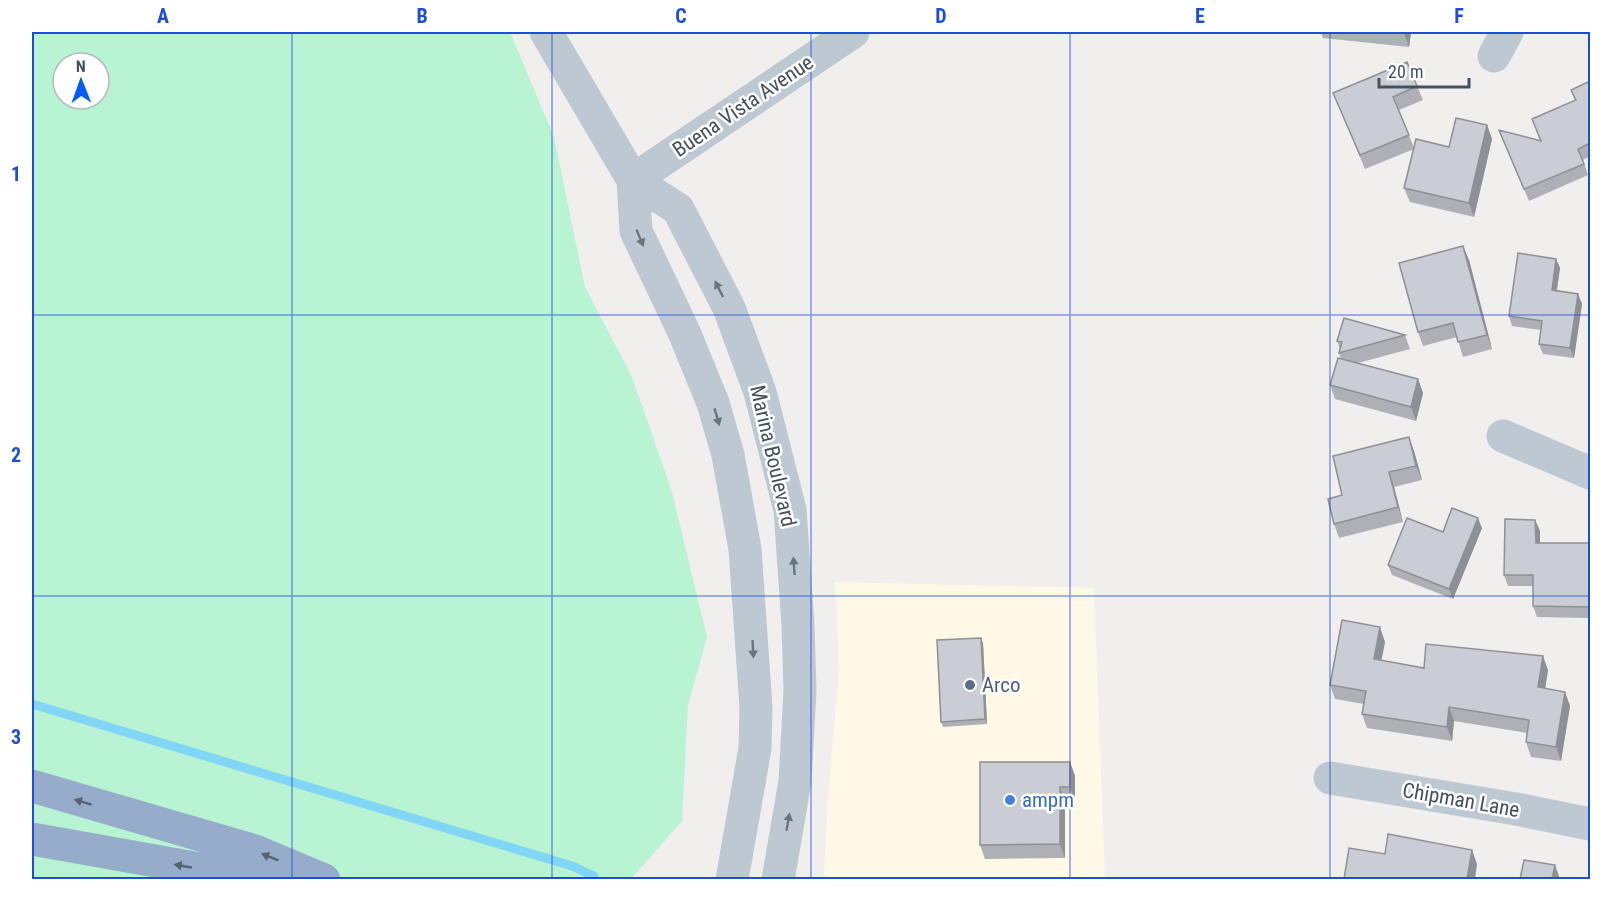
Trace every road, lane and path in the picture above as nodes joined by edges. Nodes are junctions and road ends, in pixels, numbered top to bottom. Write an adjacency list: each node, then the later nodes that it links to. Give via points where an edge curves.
1 (546, 32): 3 (street, Marina Boulevard)
2 (853, 32): 3 (street, Buena Vista Avenue)
3 (633, 180): 6 (street, Marina Boulevard, one-way to 6, via 636,231 713,403 728,455); 7 (street, Marina Boulevard, one-way to 3, via 790,510 743,342 678,209)
4 (1503, 436): 5 (street)
5 (1590, 473)
6 (745, 549): 7 (street, via 759,573 768,608 776,621); 14 (street, Marina Boulevard, one-way to 14, via 753,646 755,748)
7 (798, 625): 15 (street, Marina Boulevard, one-way to 7, via 795,781 800,692)
8 (1330, 778): 10 (street, Chipman Lane)
9 (32, 786): 13 (highway, one-way to 9, via 255,851)
10 (1590, 824)
11 (32, 839): 12 (highway, one-way to 11)
12 (261, 879)
13 (324, 879)
14 (732, 879)
15 (778, 879)

